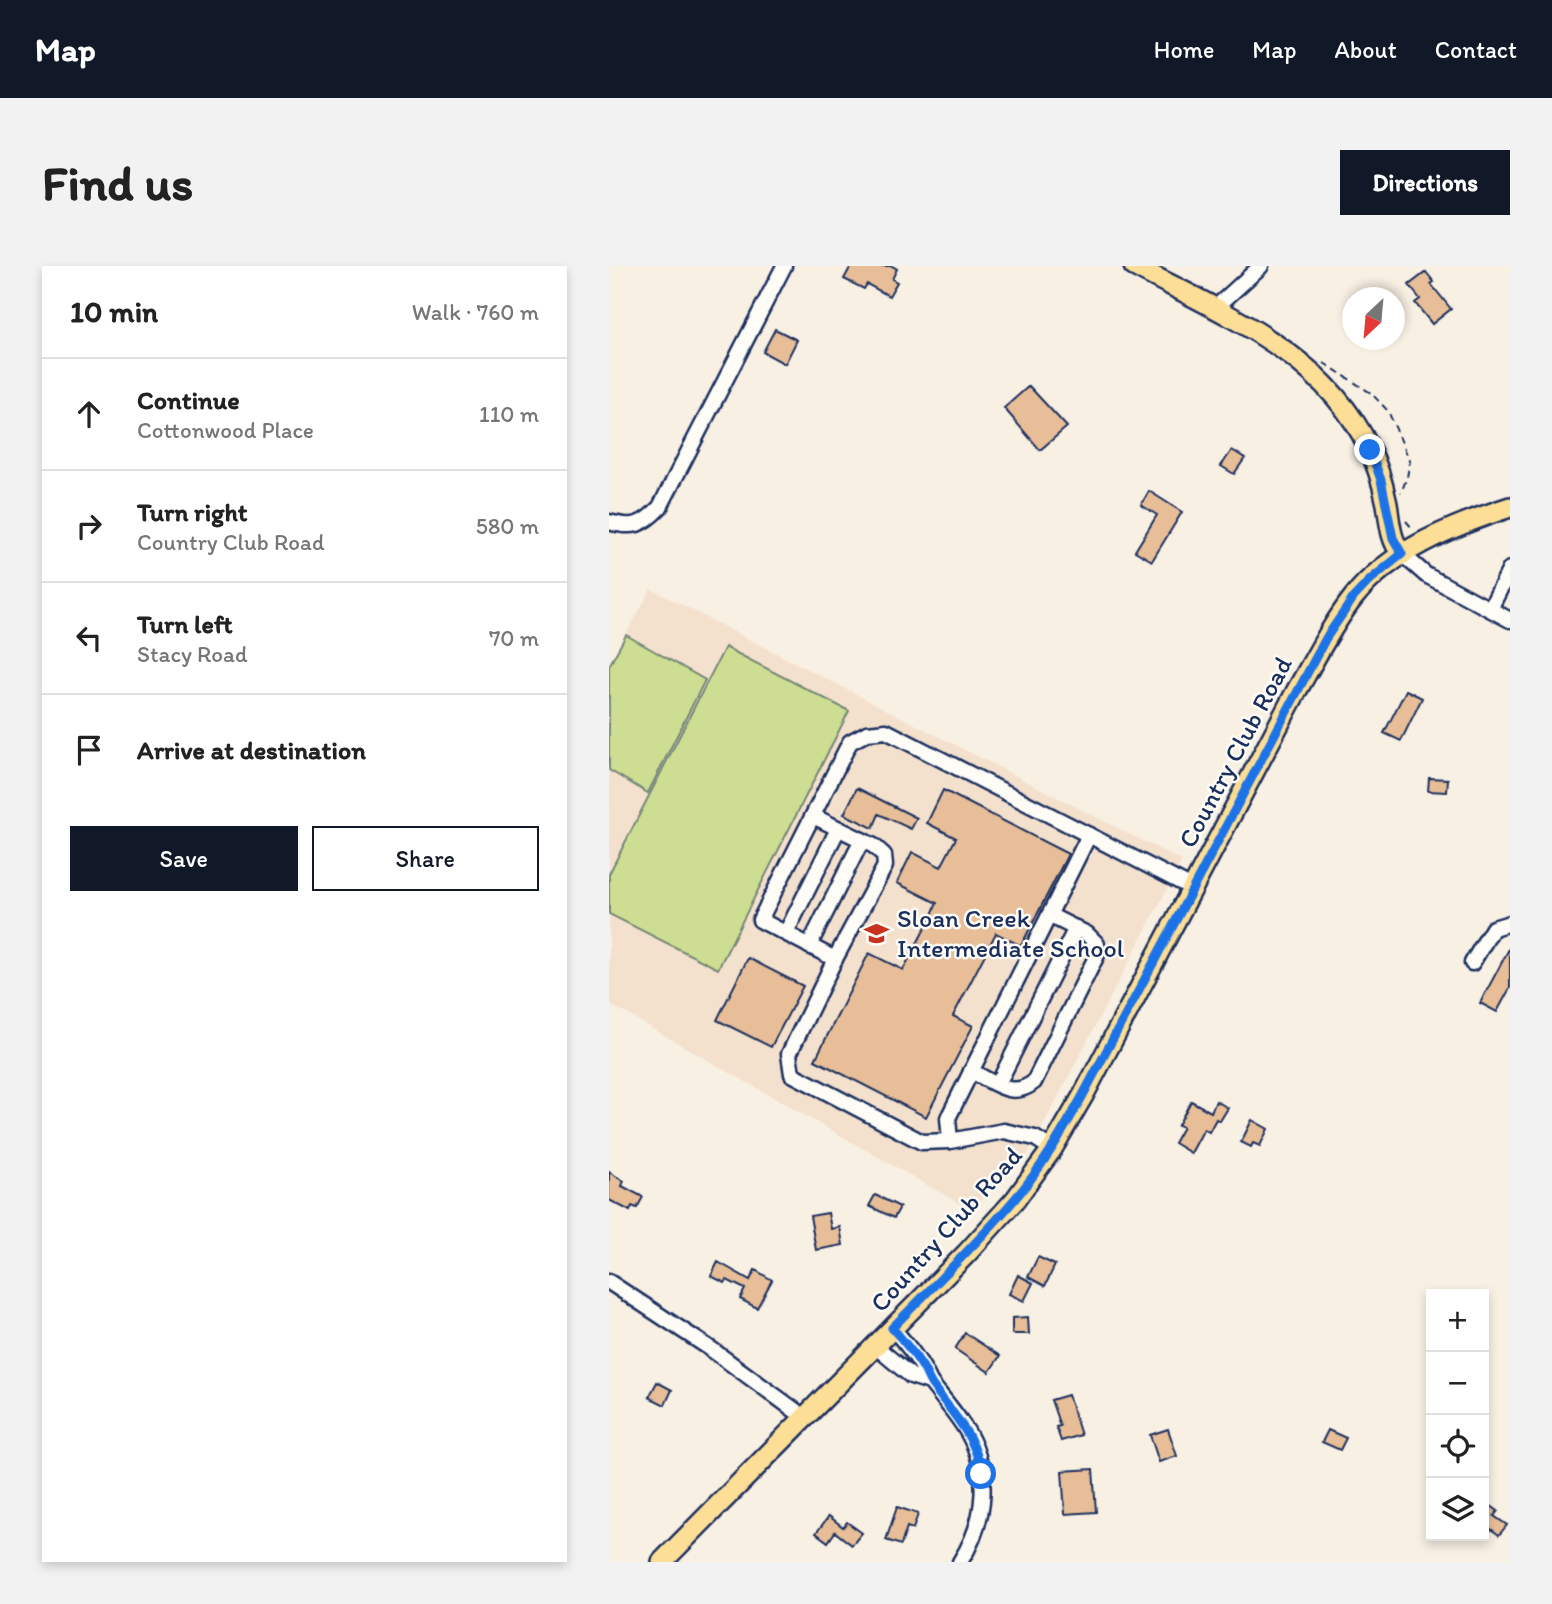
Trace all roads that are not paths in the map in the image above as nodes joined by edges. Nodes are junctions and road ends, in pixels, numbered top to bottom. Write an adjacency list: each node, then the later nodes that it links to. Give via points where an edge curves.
1 (784, 266): 6 (street, via 660,507 635,526)
2 (1134, 266): 4 (main road)
3 (1261, 266): 4 (street)
4 (1215, 309): 7 (main road, via 1290,354 1341,402 1370,450 1393,538)
5 (1510, 507): 7 (main road, Country Club Road)
6 (609, 522)
7 (1402, 554): 9 (street, via 1426,575); 15 (main road, Country Club Road, via 1354,597 1326,638)
8 (1510, 569): 9 (street)
9 (1490, 609): 10 (street)
10 (1510, 620)
11 (813, 816): 12 (street); 13 (street, via 850,742 867,733 886,731); 19 (street, via 760,920)
12 (838, 829): 14 (street); 19 (street)
13 (1089, 835): 15 (street); 16 (street)
14 (862, 840): 20 (street); 21 (street, via 884,855 884,866)
15 (1192, 888): 26 (main road, Country Club Road)
16 (1049, 915): 18 (street); 23 (street)
17 (1510, 923): 22 (street, via 1493,928)
18 (1076, 928): 24 (street); 24 (street, via 1097,944 1097,955 1034,1082 1023,1090)
19 (786, 933): 20 (street)
20 (809, 946): 21 (street)
21 (835, 959): 25 (street, via 789,1054 792,1074 922,1142)
22 (1472, 963)
23 (971, 1071): 24 (street); 25 (street, via 947,1118)
24 (998, 1084)
25 (950, 1140): 26 (street, via 1004,1131 1035,1138)
26 (1052, 1149): 28 (main road, Country Club Road, via 1014,1200)
27 (609, 1282): 31 (street)
28 (892, 1328): 29 (main road, Country Club Road); 30 (street)
29 (875, 1346): 30 (street, via 911,1376); 31 (main road, Country Club Road)
30 (930, 1382): 33 (street, via 964,1427 980,1465 984,1493 980,1523)
31 (804, 1417): 32 (main road, Country Club Road)
32 (662, 1562)
33 (960, 1562)

